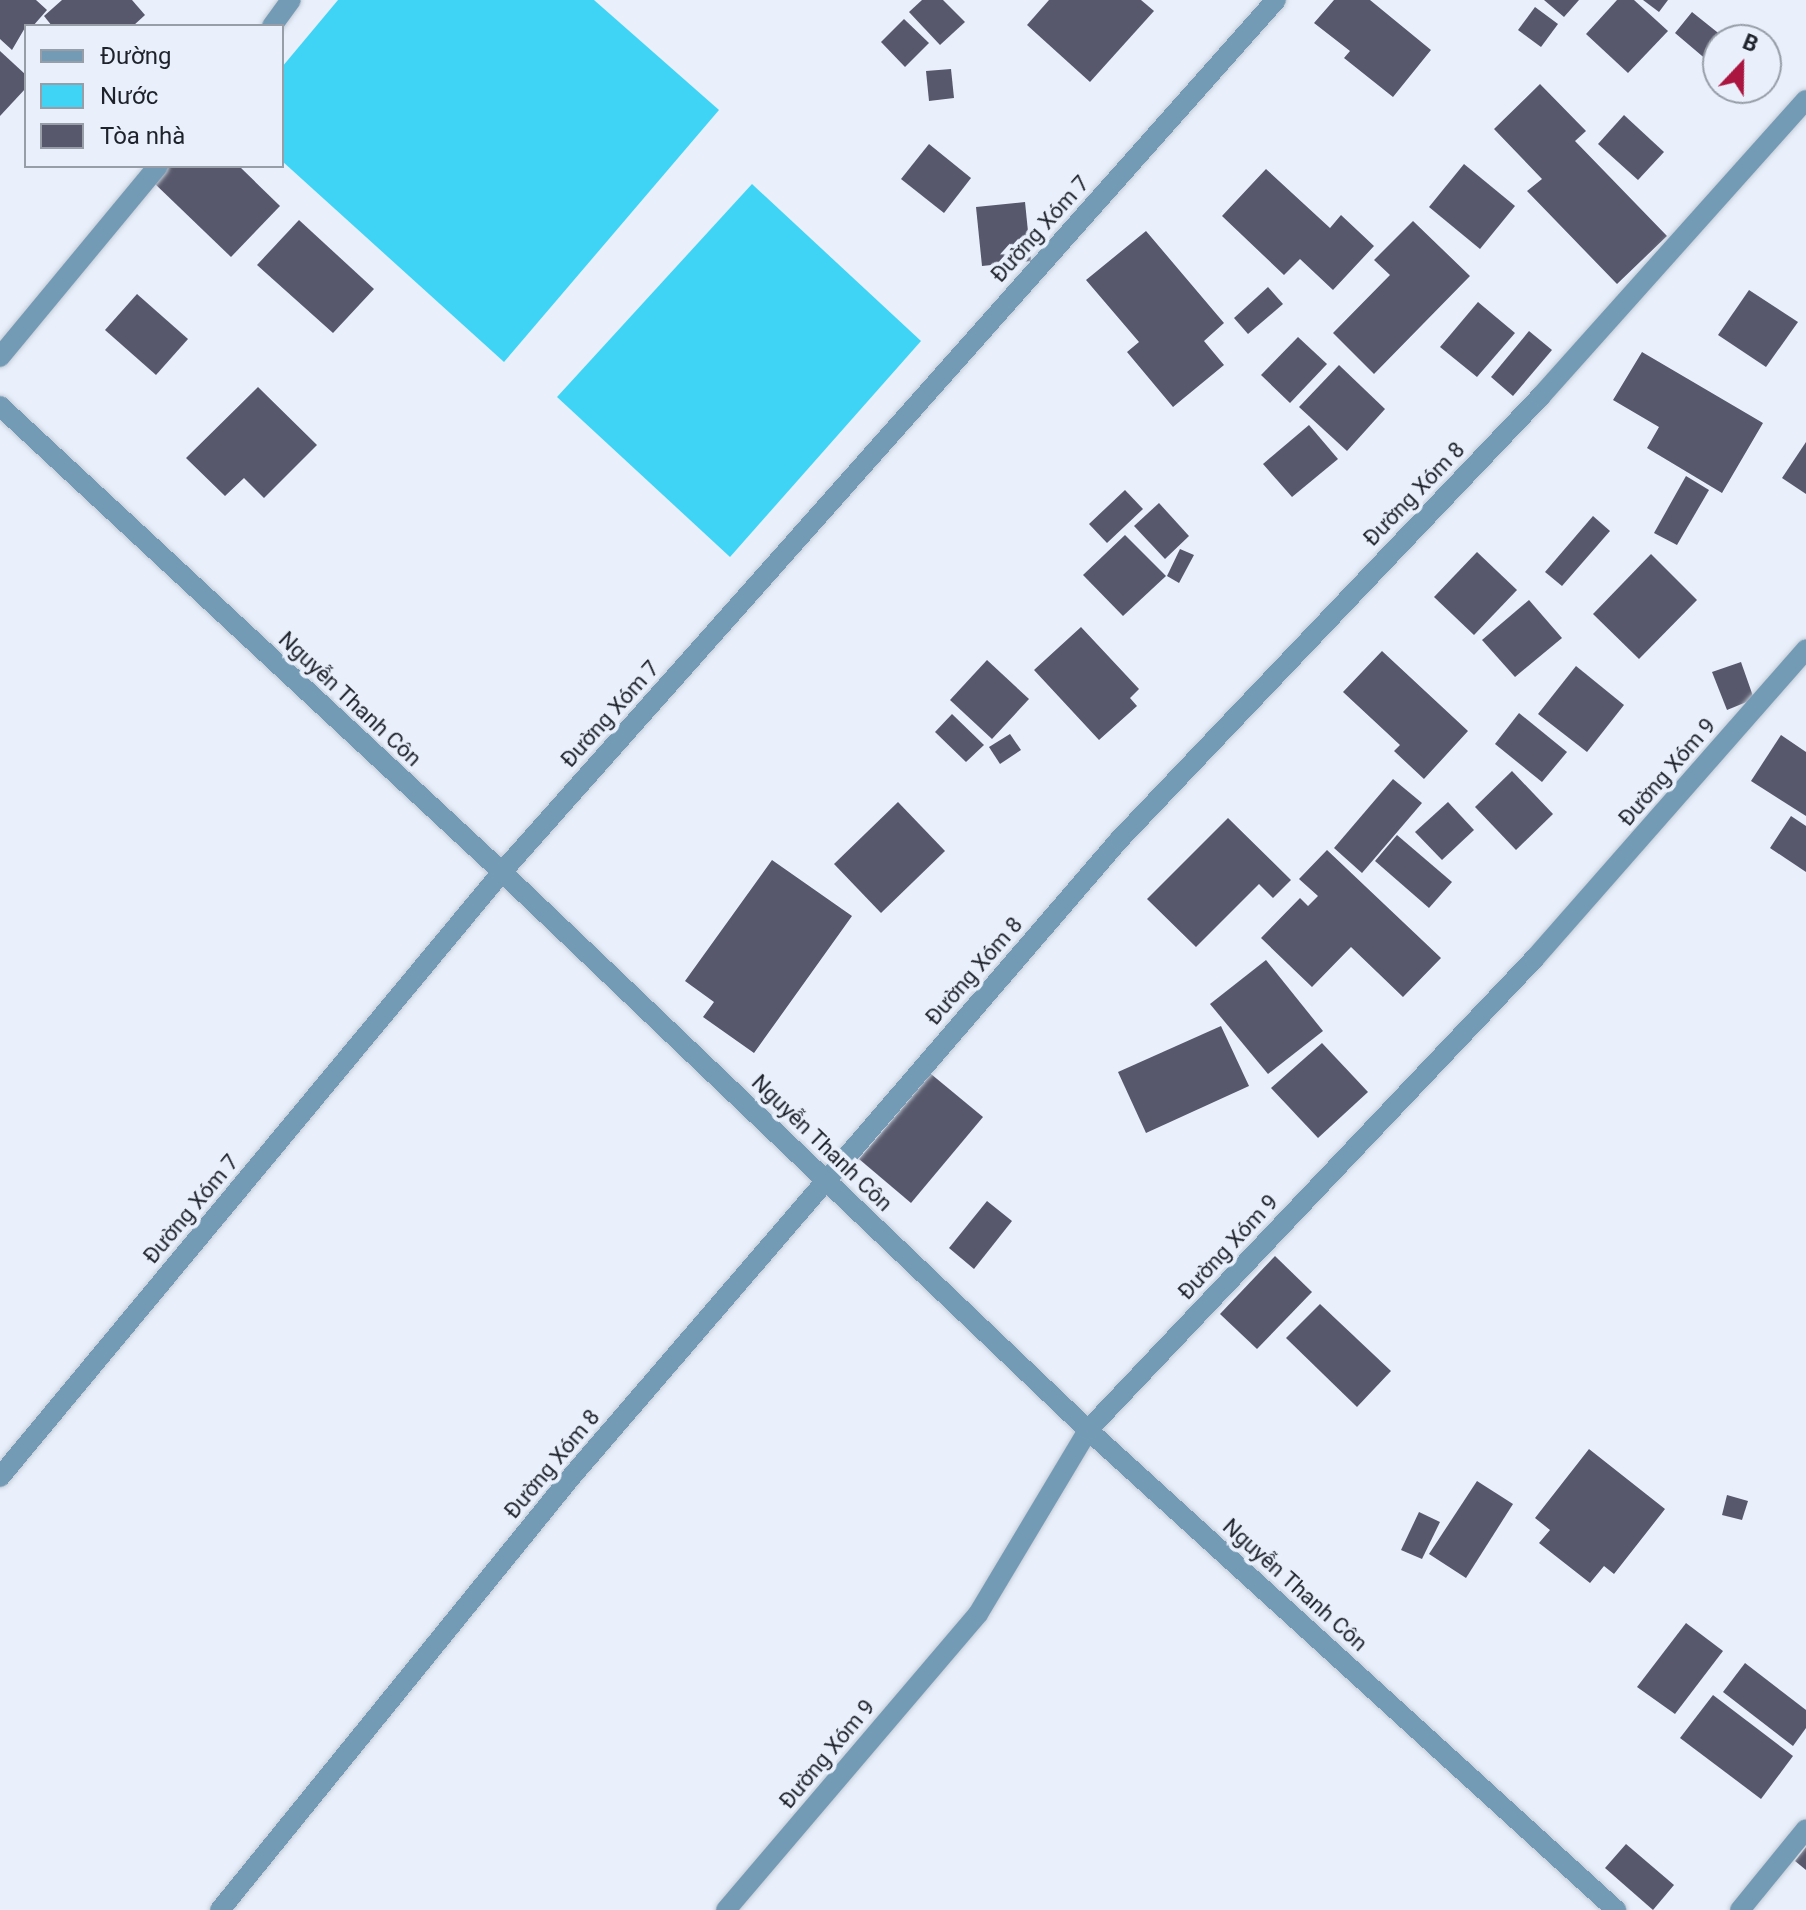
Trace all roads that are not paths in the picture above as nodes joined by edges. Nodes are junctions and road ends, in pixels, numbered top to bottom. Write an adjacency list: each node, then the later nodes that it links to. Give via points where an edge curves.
1 (291, 0): 3 (street)
2 (1276, 0): 9 (street, Đường Xóm 7)
3 (273, 24)
4 (1806, 100): 10 (street, Đường Xóm 8, via 1541,396 1120,839)
5 (156, 168): 6 (street)
6 (0, 357)
7 (0, 406): 9 (street, Nguyễn Thanh Côn)
8 (1806, 649): 11 (street, Đường Xóm 9, via 1535,958)
9 (502, 872): 10 (street, Nguyễn Thanh Côn); 12 (street, Đường Xóm 7)
10 (824, 1179): 11 (street, Nguyễn Thanh Côn); 14 (street, Đường Xóm 8, via 572,1476)
11 (1088, 1430): 15 (street, Đường Xóm 9, via 978,1614); 16 (street, Nguyễn Thanh Côn)
12 (0, 1477)
13 (1806, 1829): 17 (street)
14 (220, 1910)
15 (726, 1910)
16 (1616, 1910)
17 (1740, 1910)

